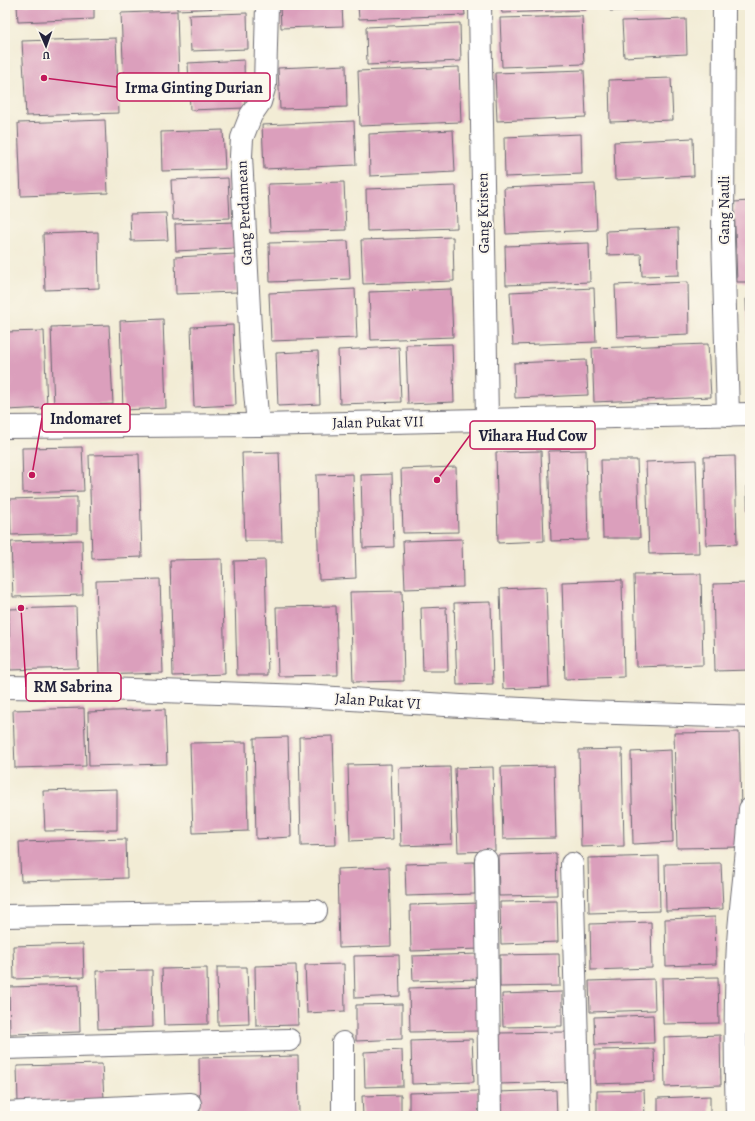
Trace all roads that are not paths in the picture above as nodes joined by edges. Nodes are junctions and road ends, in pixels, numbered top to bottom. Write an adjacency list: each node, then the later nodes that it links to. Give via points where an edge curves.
1 (267, 5): 7 (street, Gang Perdamean, via 265,85 260,102 251,115 242,138 241,156 251,348)
2 (480, 5): 6 (street, Gang Kristen)
3 (724, 5): 5 (street, Gang Nauli, via 723,238)
4 (750, 414): 5 (street, Jalan Pukat VII)
5 (728, 415): 6 (street, Jalan Pukat VII)
6 (487, 420): 7 (street, Jalan Pukat VII)
7 (258, 425): 8 (street, Jalan Pukat VII)
8 (5, 427)
9 (5, 687): 10 (street, Jalan Pukat VI, via 304,696 553,711)
10 (750, 717)
11 (750, 809): 24 (street, via 738,943)
12 (486, 860): 22 (street)
13 (572, 864): 23 (street)
14 (316, 911): 15 (street)
15 (5, 916)
16 (290, 1040): 18 (street)
17 (343, 1043): 21 (street)
18 (5, 1048)
19 (190, 1104): 20 (street)
20 (5, 1113)
21 (343, 1116)
22 (490, 1116)
23 (579, 1116)
24 (737, 1116)

